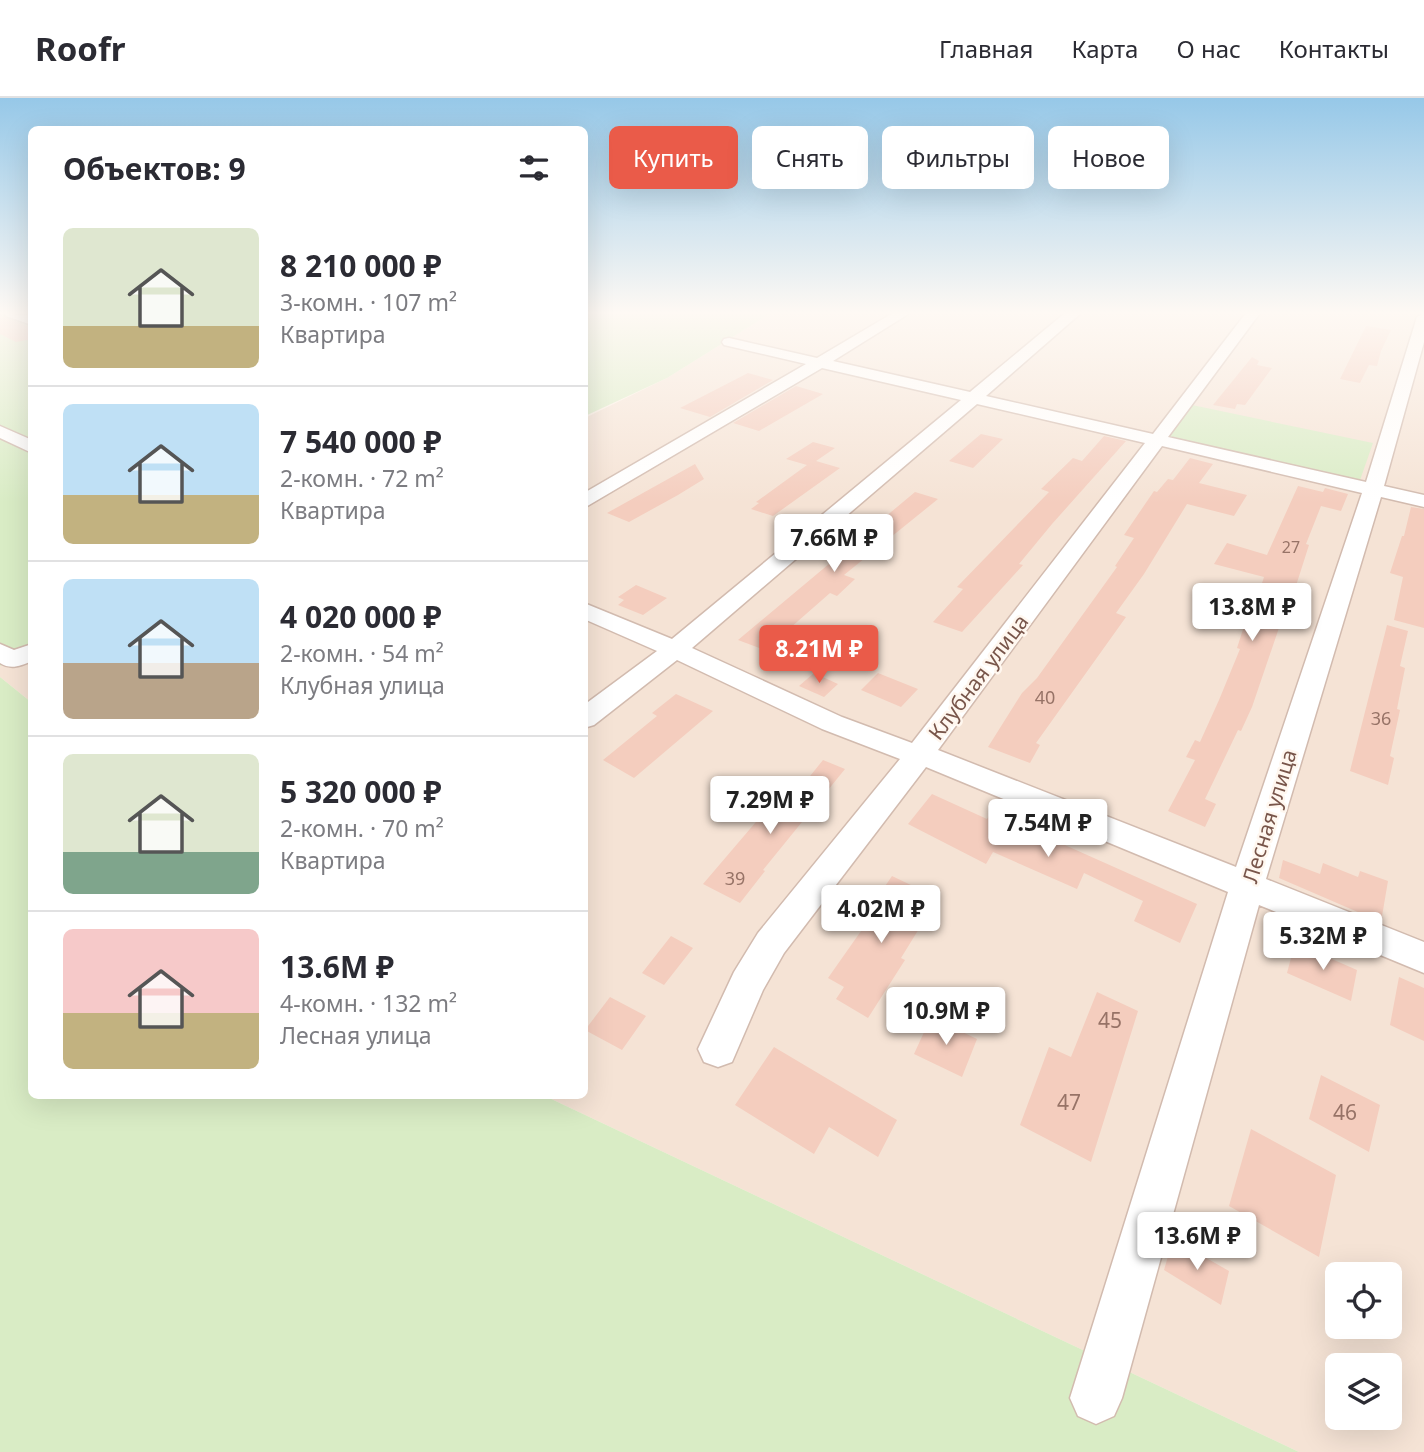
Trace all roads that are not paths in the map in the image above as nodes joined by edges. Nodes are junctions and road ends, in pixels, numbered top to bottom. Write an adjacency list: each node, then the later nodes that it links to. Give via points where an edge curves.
1 (796, 376): 11 (street)
2 (875, 376): 6 (street)
3 (1000, 376): 6 (street)
4 (1205, 376): 8 (street, Клубная улица)
5 (1407, 376): 10 (street, Лесная улица)
6 (973, 399): 8 (street); 14 (street)
7 (0, 432): 9 (street)
8 (1156, 440): 10 (street); 16 (street, Клубная улица)
9 (28, 446)
10 (1373, 490): 12 (street); 17 (street, Лесная улица)
11 (588, 500)
12 (1424, 501)
13 (588, 612): 14 (street)
14 (673, 651): 15 (street); 16 (street, via 832,723)
15 (588, 716)
16 (919, 755): 17 (street); 19 (street, Клубная улица, via 771,943 747,983)
17 (1247, 886): 18 (street); 20 (street, Лесная улица)
18 (1424, 958)
19 (718, 1049)
20 (1096, 1398)

